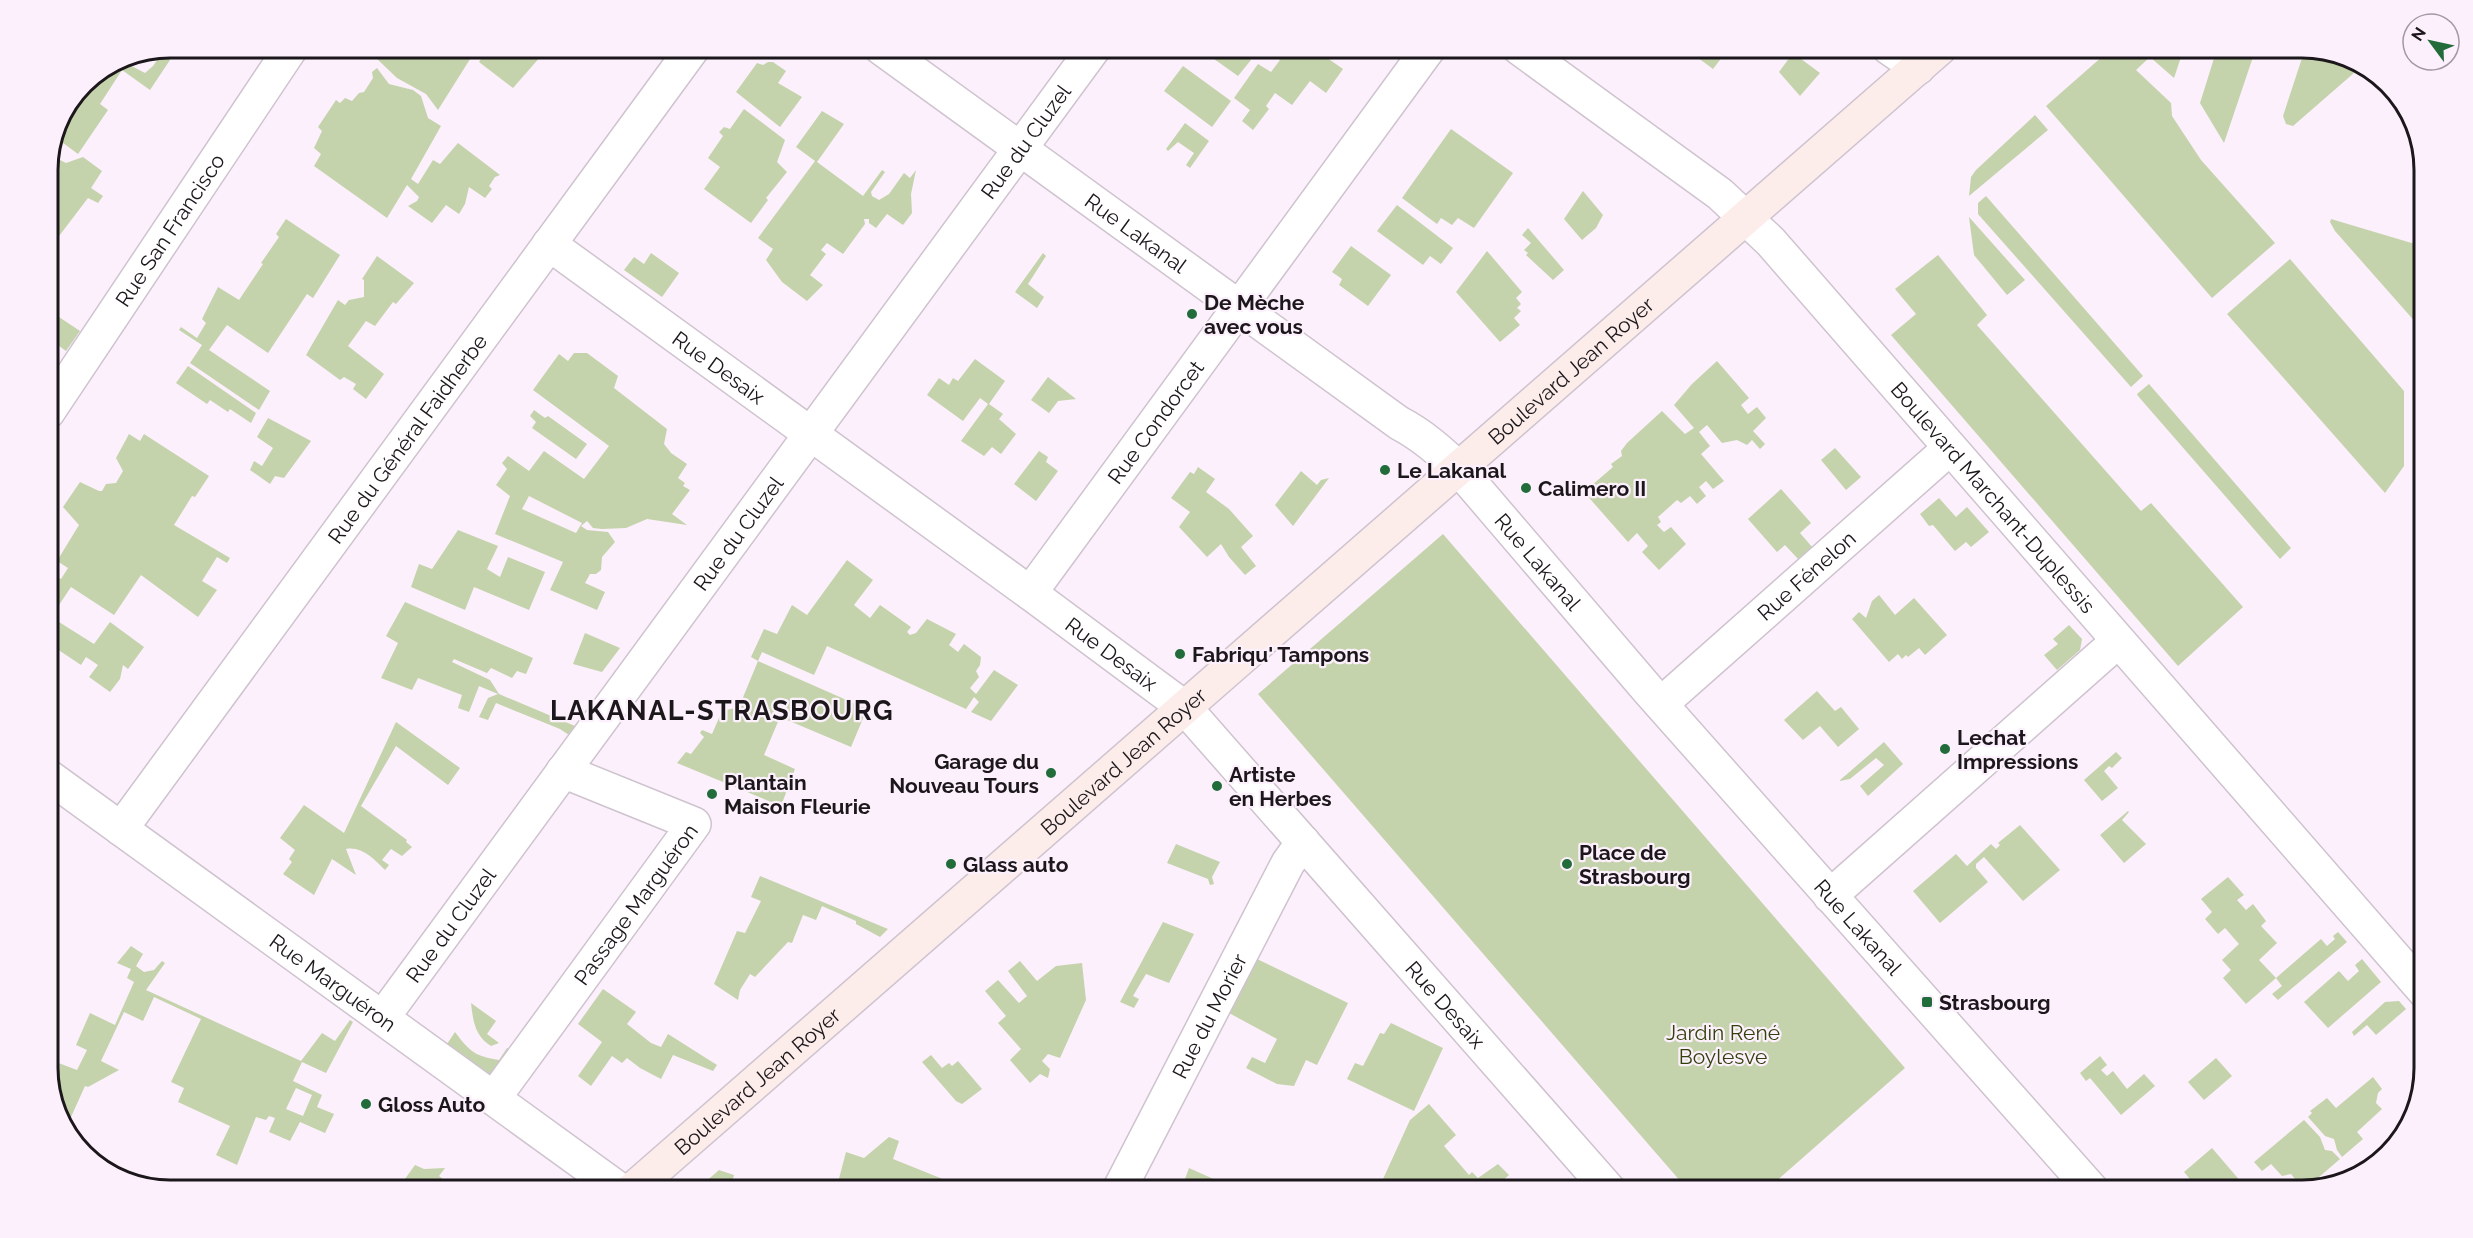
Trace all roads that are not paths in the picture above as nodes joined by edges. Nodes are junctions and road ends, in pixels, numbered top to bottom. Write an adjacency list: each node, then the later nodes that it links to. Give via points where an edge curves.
1 (1422, 58): 11 (street, Rue Condorcet)
2 (1532, 58): 9 (street, Boulevard Marchant-Duplessis, via 1720,194)
3 (1929, 58): 9 (street, Boulevard Jean Royer)
4 (284, 59): 12 (street, Rue San Francisco)
5 (685, 59): 10 (street, Rue du Général Faidherbe)
6 (896, 59): 8 (street, Rue Lakanal)
7 (1086, 59): 8 (street, Rue du Cluzel)
8 (1021, 148): 11 (street, Rue Lakanal); 13 (street, Rue du Cluzel)
9 (1747, 218): 14 (street, Boulevard Marchant-Duplessis); 15 (street, Boulevard Jean Royer)
10 (549, 244): 13 (street, Rue Desaix); 22 (street, Rue du Général Faidherbe)
11 (1239, 308): 15 (street, Rue Lakanal, via 1426,440); 16 (street, Rue Condorcet)
12 (59, 396)
13 (811, 436): 16 (street, Rue Desaix); 20 (street, Rue du Cluzel)
14 (1950, 448): 17 (street, Boulevard Marchant-Duplessis); 18 (street, Rue Fénelon)
15 (1459, 469): 18 (street, Rue Lakanal); 19 (street, Boulevard Jean Royer)
16 (1030, 593): 19 (street, Rue Desaix)
17 (2118, 641): 24 (street); 25 (street, Boulevard Marchant-Duplessis)
18 (1661, 704): 24 (street, Rue Lakanal)
19 (1185, 708): 23 (street, Rue Desaix); 29 (street, Boulevard Jean Royer)
20 (563, 771): 26 (street, Rue du Cluzel); 27 (street, Passage Marguéron, via 694,824)
21 (59, 784): 22 (street, Rue Marguéron)
22 (121, 828): 26 (street, Rue Marguéron)
23 (1303, 842): 30 (street, Rue du Morier, via 1288,863); 31 (street, Rue Desaix)
24 (1830, 896): 32 (street, Rue Lakanal)
25 (2414, 980)
26 (383, 1017): 27 (street, Rue Marguéron)
27 (494, 1098): 28 (street, Rue Marguéron)
28 (606, 1180)
29 (643, 1180)
30 (1124, 1180)
31 (1600, 1180)
32 (2083, 1180)

